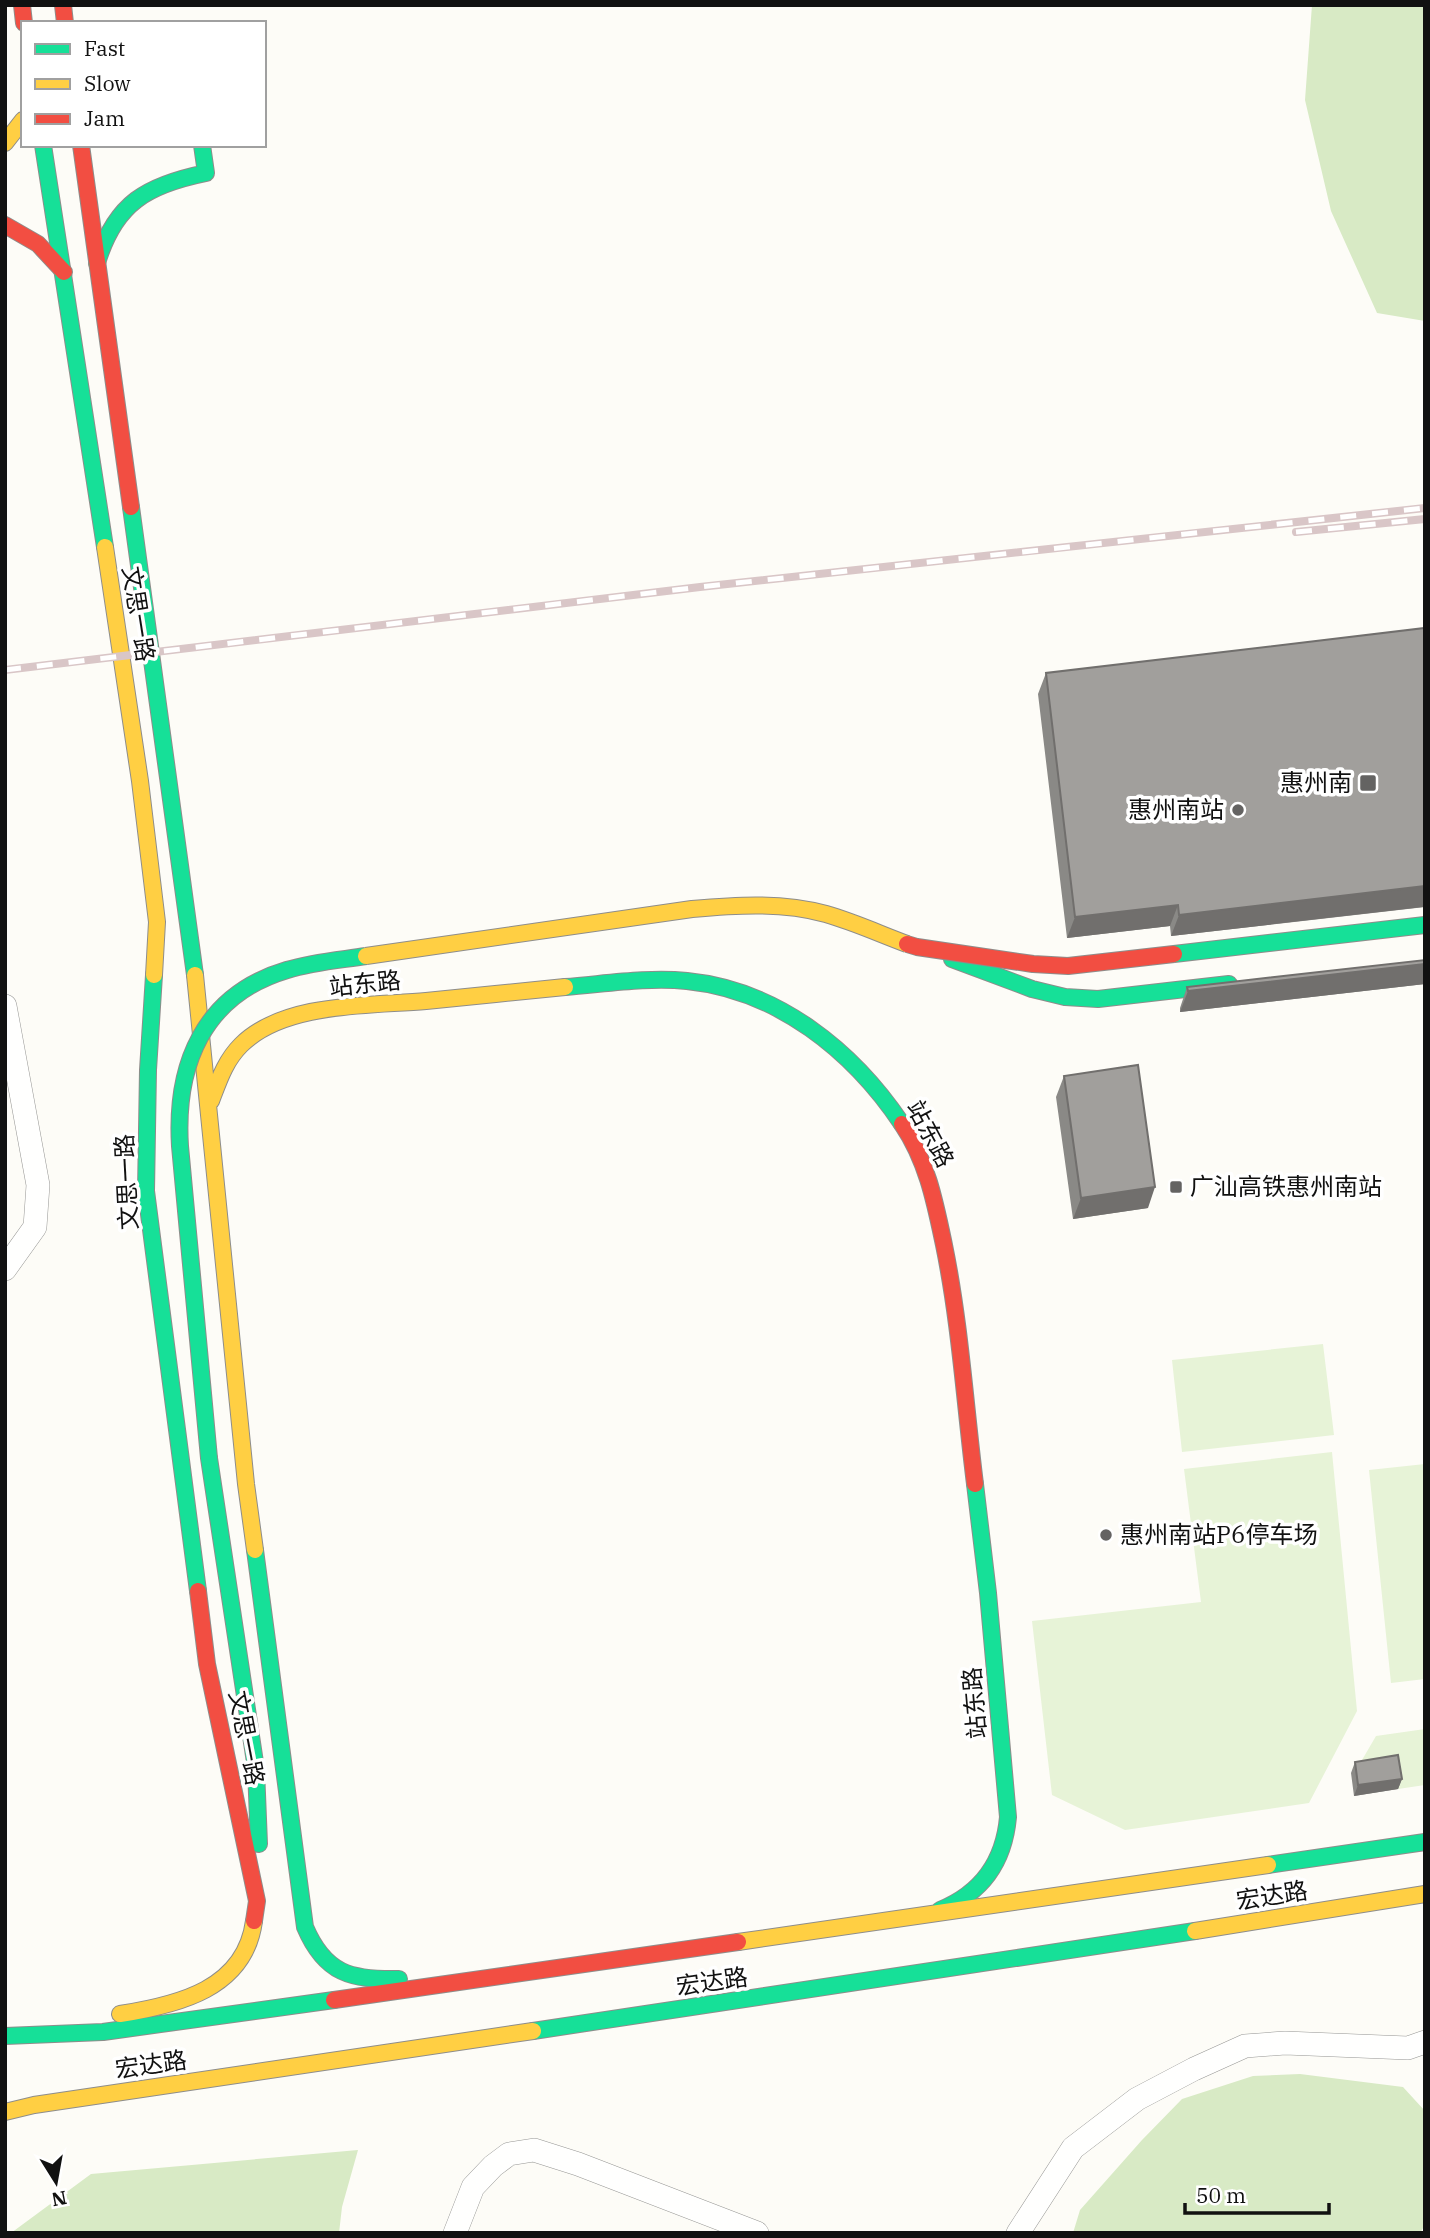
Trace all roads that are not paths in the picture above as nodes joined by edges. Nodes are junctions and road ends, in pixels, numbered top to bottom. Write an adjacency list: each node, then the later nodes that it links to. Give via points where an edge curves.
1 (21, 123): 2 (street)
2 (5, 143)
3 (43, 147): 8 (street, 文思一路)
4 (81, 147): 7 (street, 文思一路)
5 (202, 147): 7 (street, via 206,173 158,184 131,202 104,238)
6 (5, 225): 8 (street, via 43,247)
7 (96, 267): 13 (street, 文思一路, via 195,972)
8 (64, 272): 16 (street, 文思一路, via 157,922 146,1191 207,1664)
9 (1425, 925): 10 (street, bridge, via 1069,966)
10 (917, 947): 11 (street, bridge, via 1065,998 1098,999); 16 (street, bridge, via 825,914 779,906 692,909 309,964 271,975 237,994 209,1022 189,1059 179,1099 180,1146 209,1458 256,1769 260,1836)
11 (1248, 982)
12 (5, 1006): 14 (street, via 38,1185 35,1227)
13 (209, 1111): 18 (street, 站东路, via 216,1082 231,1055 253,1033 283,1019 336,1009 636,981 690,981 744,995 802,1023 861,1070 896,1114 923,1164 933,1190 952,1282 988,1590 1008,1817 1008,1838 985,1881 959,1902); 19 (street, 文思一路, via 246,1484 305,1927 322,1958 354,1978)
14 (5, 1269)
15 (1425, 1842): 18 (street, 宏达路)
16 (256, 1884): 20 (street, 文思一路, via 257,1916 249,1945 232,1970 206,1992 173,2004)
17 (1425, 1894): 22 (street, 宏达路)
18 (928, 1913): 19 (street, 宏达路)
19 (470, 1980): 20 (street, 宏达路, via 103,2032)
20 (5, 2035)
21 (1419, 2050): 25 (street, via 1284,2043 1245,2046 1194,2069 1137,2099 1073,2148)
22 (5, 2112)
23 (455, 2233): 24 (street, via 473,2187 509,2154 534,2150)
24 (757, 2233)
25 (1018, 2233)

